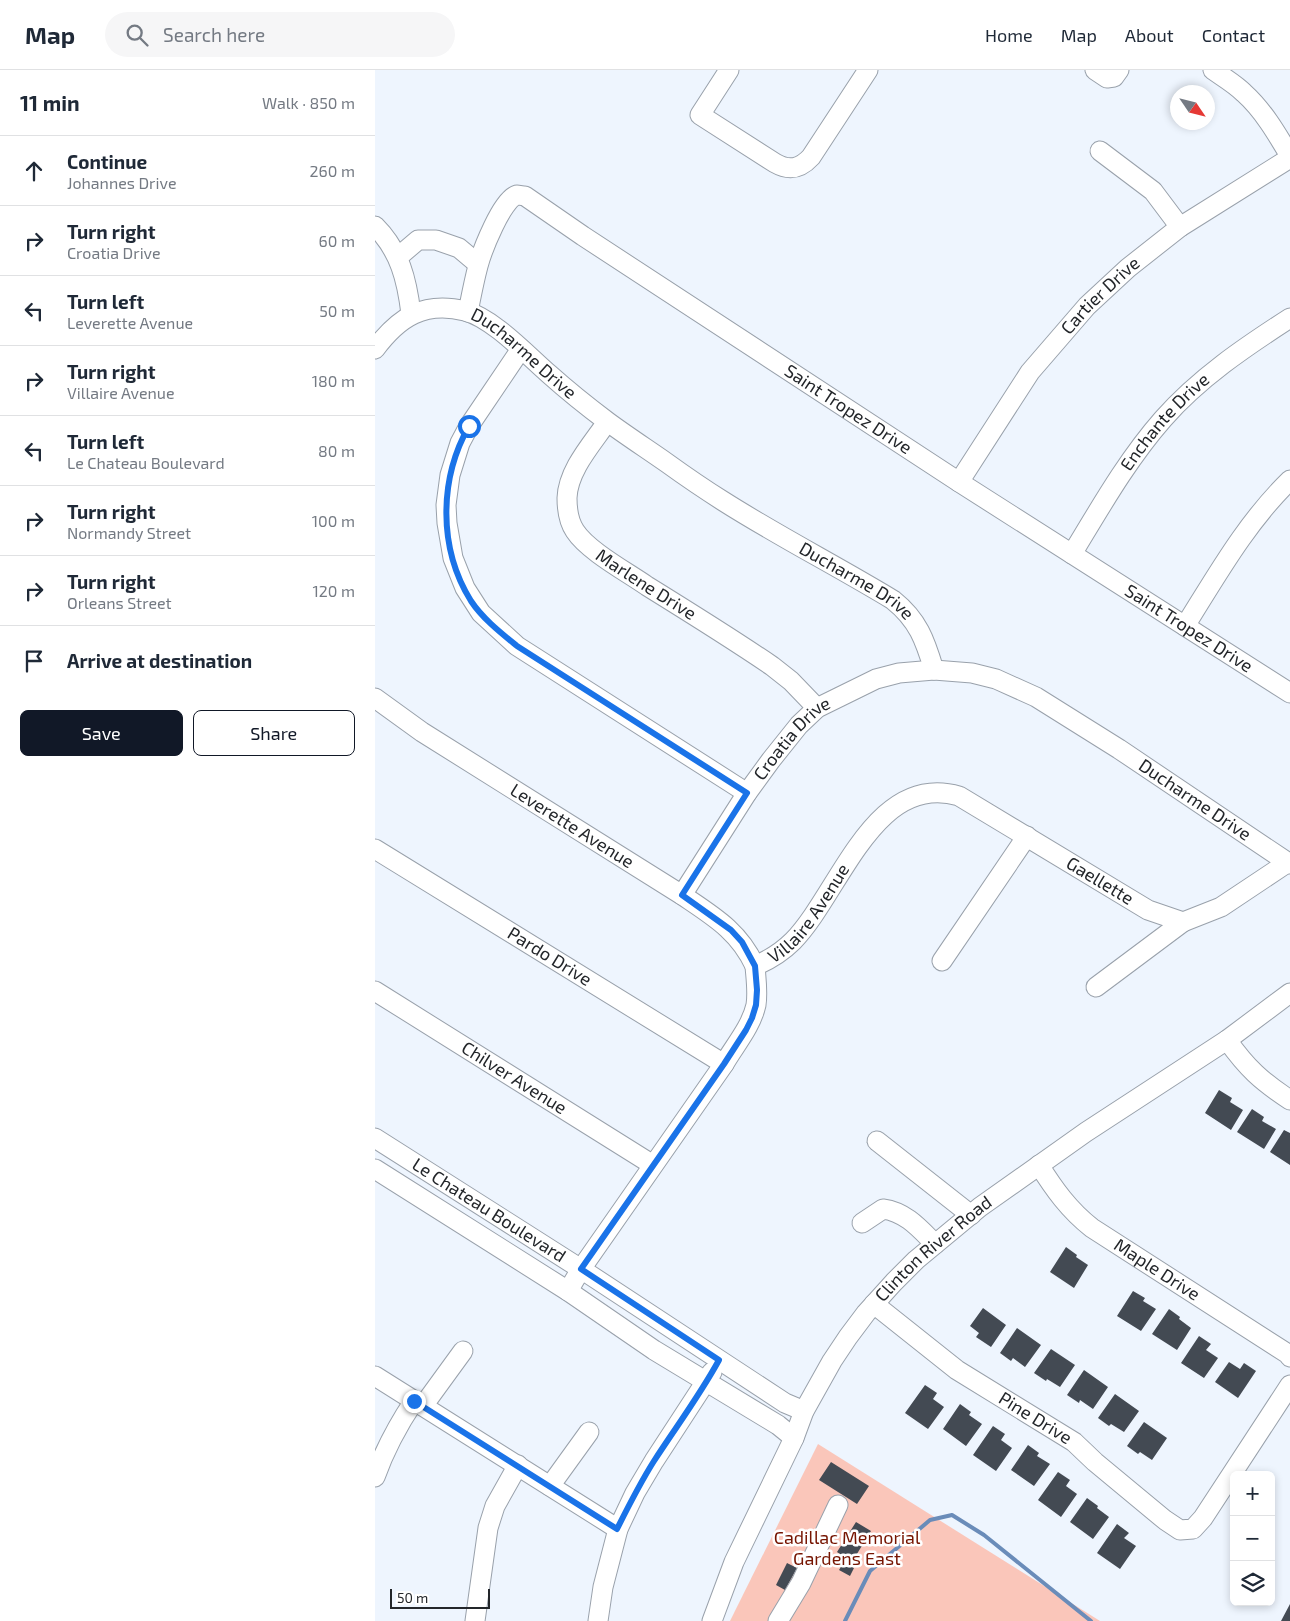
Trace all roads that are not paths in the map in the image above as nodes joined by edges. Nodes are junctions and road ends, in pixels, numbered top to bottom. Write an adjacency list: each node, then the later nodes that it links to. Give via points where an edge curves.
1 (729, 70): 2 (street, via 700,115 781,167 795,169 811,157)
2 (868, 70)
3 (1095, 70): 4 (street, via 1107,78 1114,77)
4 (1119, 70)
5 (1213, 70): 7 (street, via 1254,103)
6 (1100, 151): 9 (street, via 1153,191)
7 (1290, 157): 9 (street, Cartier Drive)
8 (375, 226): 10 (street)
9 (1180, 227): 19 (street, Cartier Drive, via 1128,268 1064,332 1030,372)
10 (398, 258): 11 (street, via 418,240 436,240 459,248); 13 (street, via 408,288)
11 (478, 264): 12 (street, Saint Tropez Drive); 19 (street, Saint Tropez Drive, via 495,222 506,205 518,195 525,196)
12 (468, 312): 13 (street, Ducharme Drive, via 440,308); 16 (street, Ducharme Drive)
13 (411, 314): 15 (street, via 387,333)
14 (1290, 318): 20 (street, Enchante Drive, via 1240,350 1163,418 1113,486)
15 (375, 349)
16 (521, 349): 17 (street, Ducharme Drive); 26 (street, via 469,426 450,475 447,523 453,558 465,588 481,613 517,646)
17 (607, 422): 22 (street, Ducharme Drive, via 722,501 893,600 917,625); 25 (street, Marlene Drive, via 572,478 567,497 574,530 587,544 623,570 772,666)
18 (1290, 480): 21 (street, via 1235,544)
19 (959, 482): 20 (street, Saint Tropez Drive)
20 (1072, 554): 21 (street, Saint Tropez Drive)
21 (1185, 626): 23 (street, Saint Tropez Drive)
22 (934, 670): 25 (street, Croatia Drive, via 876,679); 30 (street, Ducharme Drive, via 996,679 1036,697 1119,749)
23 (1290, 693)
24 (375, 698): 31 (street, Leverette Avenue, via 422,732)
25 (817, 708): 26 (street, Croatia Drive, via 799,725)
26 (747, 793): 31 (street, Croatia Drive)
27 (912, 797): 28 (street, Gaellette, via 936,792 959,796); 34 (street, Villaire Avenue, via 896,805 866,835 794,940 769,960)
28 (1027, 836): 32 (street, Gaellette, via 1149,910); 33 (street)
29 (375, 849): 39 (street, Pardo Drive)
30 (1289, 866): 32 (street, via 1221,907)
31 (682, 895): 34 (street, Leverette Avenue, via 731,930)
32 (1183, 922): 35 (street)
33 (942, 961)
34 (755, 966): 39 (street, Villaire Avenue, via 757,990 752,1018)
35 (1096, 987)
36 (375, 991): 43 (street, Chilver Avenue)
37 (1290, 994): 38 (street, Clinton River Road)
38 (1227, 1040): 40 (street, via 1261,1080); 44 (street, Clinton River Road)
39 (724, 1064): 43 (street, Villaire Avenue)
40 (1290, 1100)
41 (375, 1138): 49 (street, Le Chateau Boulevard)
42 (877, 1140): 46 (street)
43 (653, 1165): 49 (street, Villaire Avenue)
44 (1039, 1165): 46 (street, Clinton River Road); 53 (street, Maple Drive, via 1075,1215 1091,1228)
45 (375, 1169): 50 (street, Le Chateau Boulevard)
46 (971, 1214): 48 (street, Clinton River Road)
47 (862, 1223): 48 (street, via 883,1209 894,1210 909,1219)
48 (935, 1244): 51 (street, Clinton River Road)
49 (581, 1269): 50 (street, Villaire Avenue); 54 (street, Le Chateau Boulevard)
50 (568, 1291): 56 (street, Le Chateau Boulevard)
51 (874, 1304): 57 (street, Pine Drive, via 957,1370 1074,1442 1180,1530 1193,1528 1203,1518); 59 (street, Clinton River Road, via 832,1361)
52 (463, 1350): 58 (street)
53 (1290, 1357)
54 (719, 1360): 56 (street); 59 (street, Le Chateau Boulevard, via 785,1403)
55 (375, 1376): 58 (street)
56 (707, 1383): 61 (street, Le Chateau Boulevard); 66 (street, via 654,1461)
57 (1290, 1385)
58 (419, 1403): 62 (street); 63 (street, via 395,1432)
59 (804, 1411): 61 (street, Clinton River Road)
60 (589, 1432): 64 (street)
61 (794, 1438): 69 (street, Clinton River Road, via 734,1562)
62 (518, 1465): 64 (street); 67 (street, via 495,1506 488,1528)
63 (375, 1477)
64 (550, 1486): 66 (street)
65 (838, 1505): 70 (street, via 801,1583)
66 (617, 1529): 68 (street)
67 (475, 1621)
68 (598, 1621)
69 (712, 1621)
70 (778, 1621)

